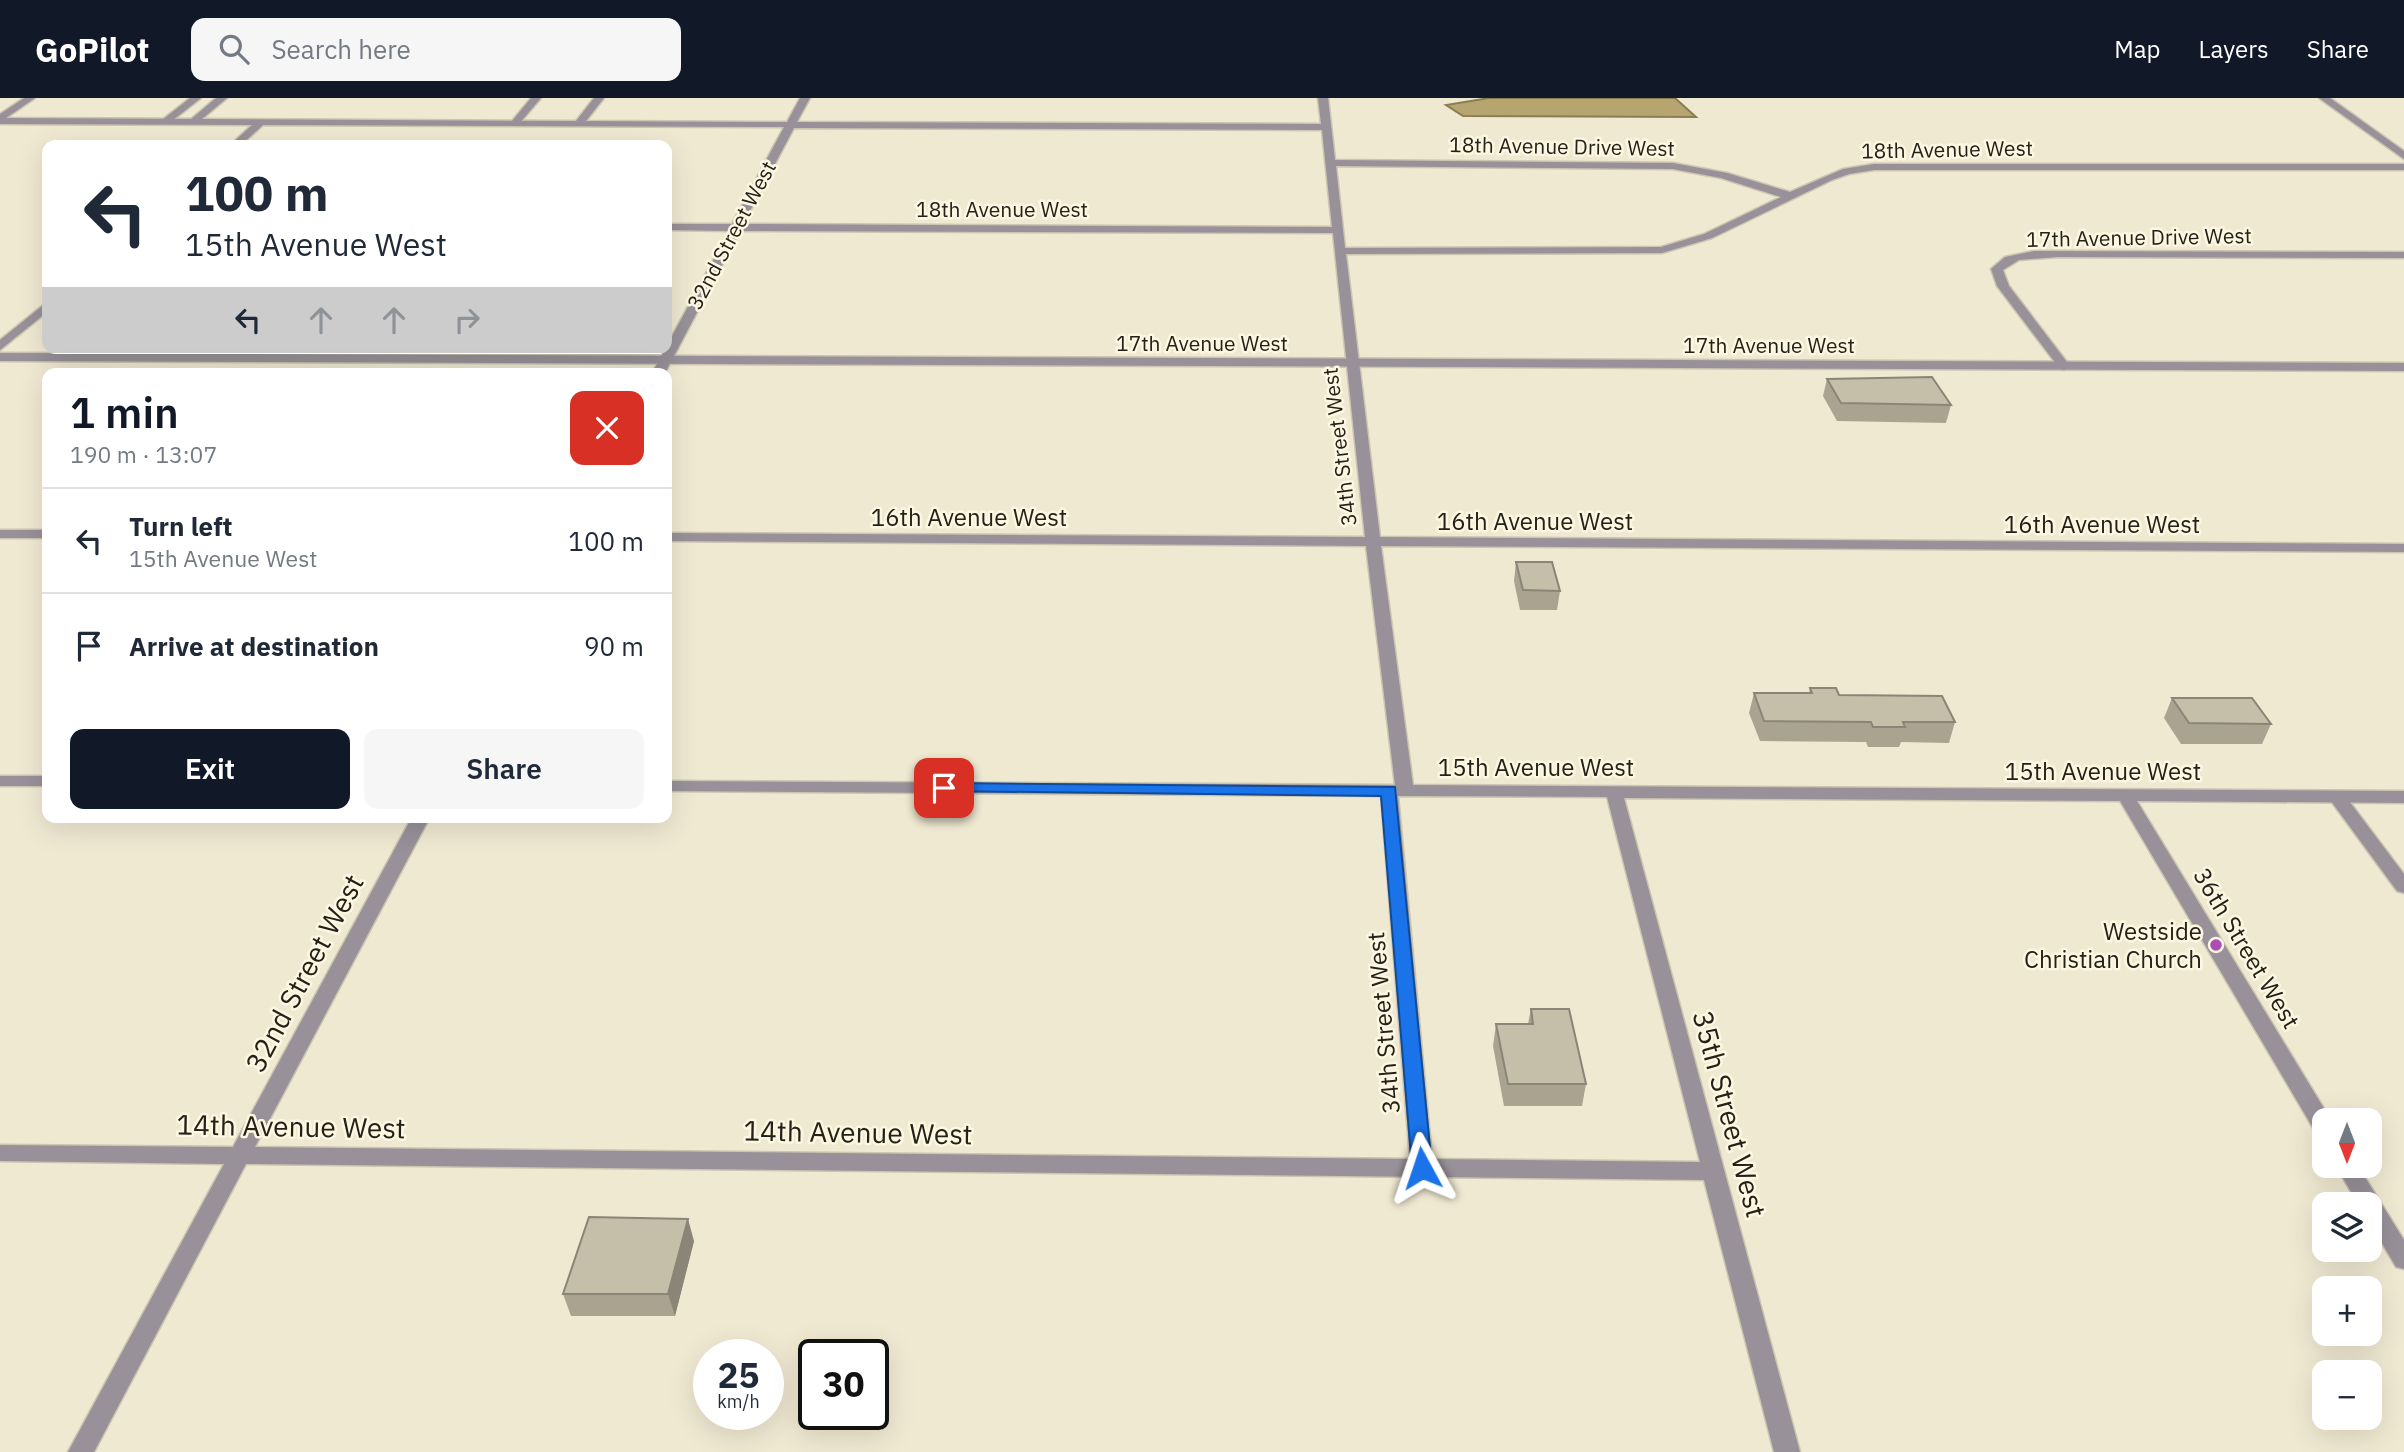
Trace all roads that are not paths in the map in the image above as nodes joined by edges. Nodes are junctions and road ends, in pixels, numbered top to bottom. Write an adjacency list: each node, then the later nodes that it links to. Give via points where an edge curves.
1 (30, 98): 9 (street)
2 (196, 98): 10 (street)
3 (222, 98): 11 (street)
4 (536, 98): 13 (street)
5 (599, 98): 14 (street)
6 (805, 98): 15 (street, 32nd Street West)
7 (1323, 98): 16 (street, 34th Street West)
8 (2324, 98): 18 (street)
9 (0, 119): 10 (street)
10 (166, 122): 11 (street)
11 (193, 122): 12 (street)
12 (261, 122): 13 (street); 17 (street)
13 (514, 123): 14 (street)
14 (579, 124): 15 (street)
15 (790, 124): 16 (street); 23 (street, 32nd Street West)
16 (1326, 127): 19 (street, 34th Street West)
17 (241, 140)
18 (2404, 156)
19 (1329, 163): 21 (street, 18th Avenue Drive West, via 1673,166 1723,175); 24 (street, 34th Street West)
20 (2404, 167): 21 (street, 18th Avenue West, via 1874,167 1847,171)
21 (1790, 196): 25 (street, 18th Avenue West, via 1708,236 1662,250)
22 (672, 227): 23 (street, 18th Avenue West)
23 (734, 228): 24 (street, 18th Avenue West); 29 (street, 32nd Street West)
24 (1337, 230): 25 (street, 34th Street West)
25 (1339, 251): 31 (street, 34th Street West)
26 (2404, 256): 32 (street, 17th Avenue Drive West, via 2058,254 2007,260 1997,269 2003,286)
27 (42, 310): 28 (street)
28 (0, 346)
29 (672, 346)
30 (0, 357): 33 (street, 17th Avenue West)
31 (1352, 363): 32 (street, 17th Avenue West); 33 (street, 17th Avenue West); 38 (street, 34th Street West)
32 (2064, 366): 34 (street, 17th Avenue West)
33 (661, 367)
34 (2404, 368)
35 (0, 534): 36 (street)
36 (42, 534)
37 (672, 537): 38 (street, 16th Avenue West)
38 (1373, 543): 39 (street, 16th Avenue West); 43 (street, 34th Street West)
39 (2404, 548)
40 (0, 781): 41 (street)
41 (42, 781)
42 (672, 786): 43 (street, 15th Avenue West)
43 (1397, 791): 44 (street, 15th Avenue West); 53 (street, 34th Street West)
44 (1614, 792): 45 (street, 15th Avenue West); 54 (street, 35th Street West)
45 (2125, 796): 46 (street, 15th Avenue West); 50 (street, 36th Street West)
46 (2337, 797): 47 (street, 15th Avenue West); 49 (street)
47 (2404, 797)
48 (418, 823): 52 (street, 32nd Street West)
49 (2404, 887)
50 (2313, 1108)
51 (0, 1153): 52 (street, 14th Avenue West)
52 (241, 1155): 53 (street, 14th Avenue West); 57 (street, 32nd Street West)
53 (1422, 1168): 54 (street, 14th Avenue West)
54 (1715, 1171): 58 (street, 35th Street West)
55 (2354, 1178): 56 (street)
56 (2404, 1260)
57 (81, 1452)
58 (1787, 1452)

